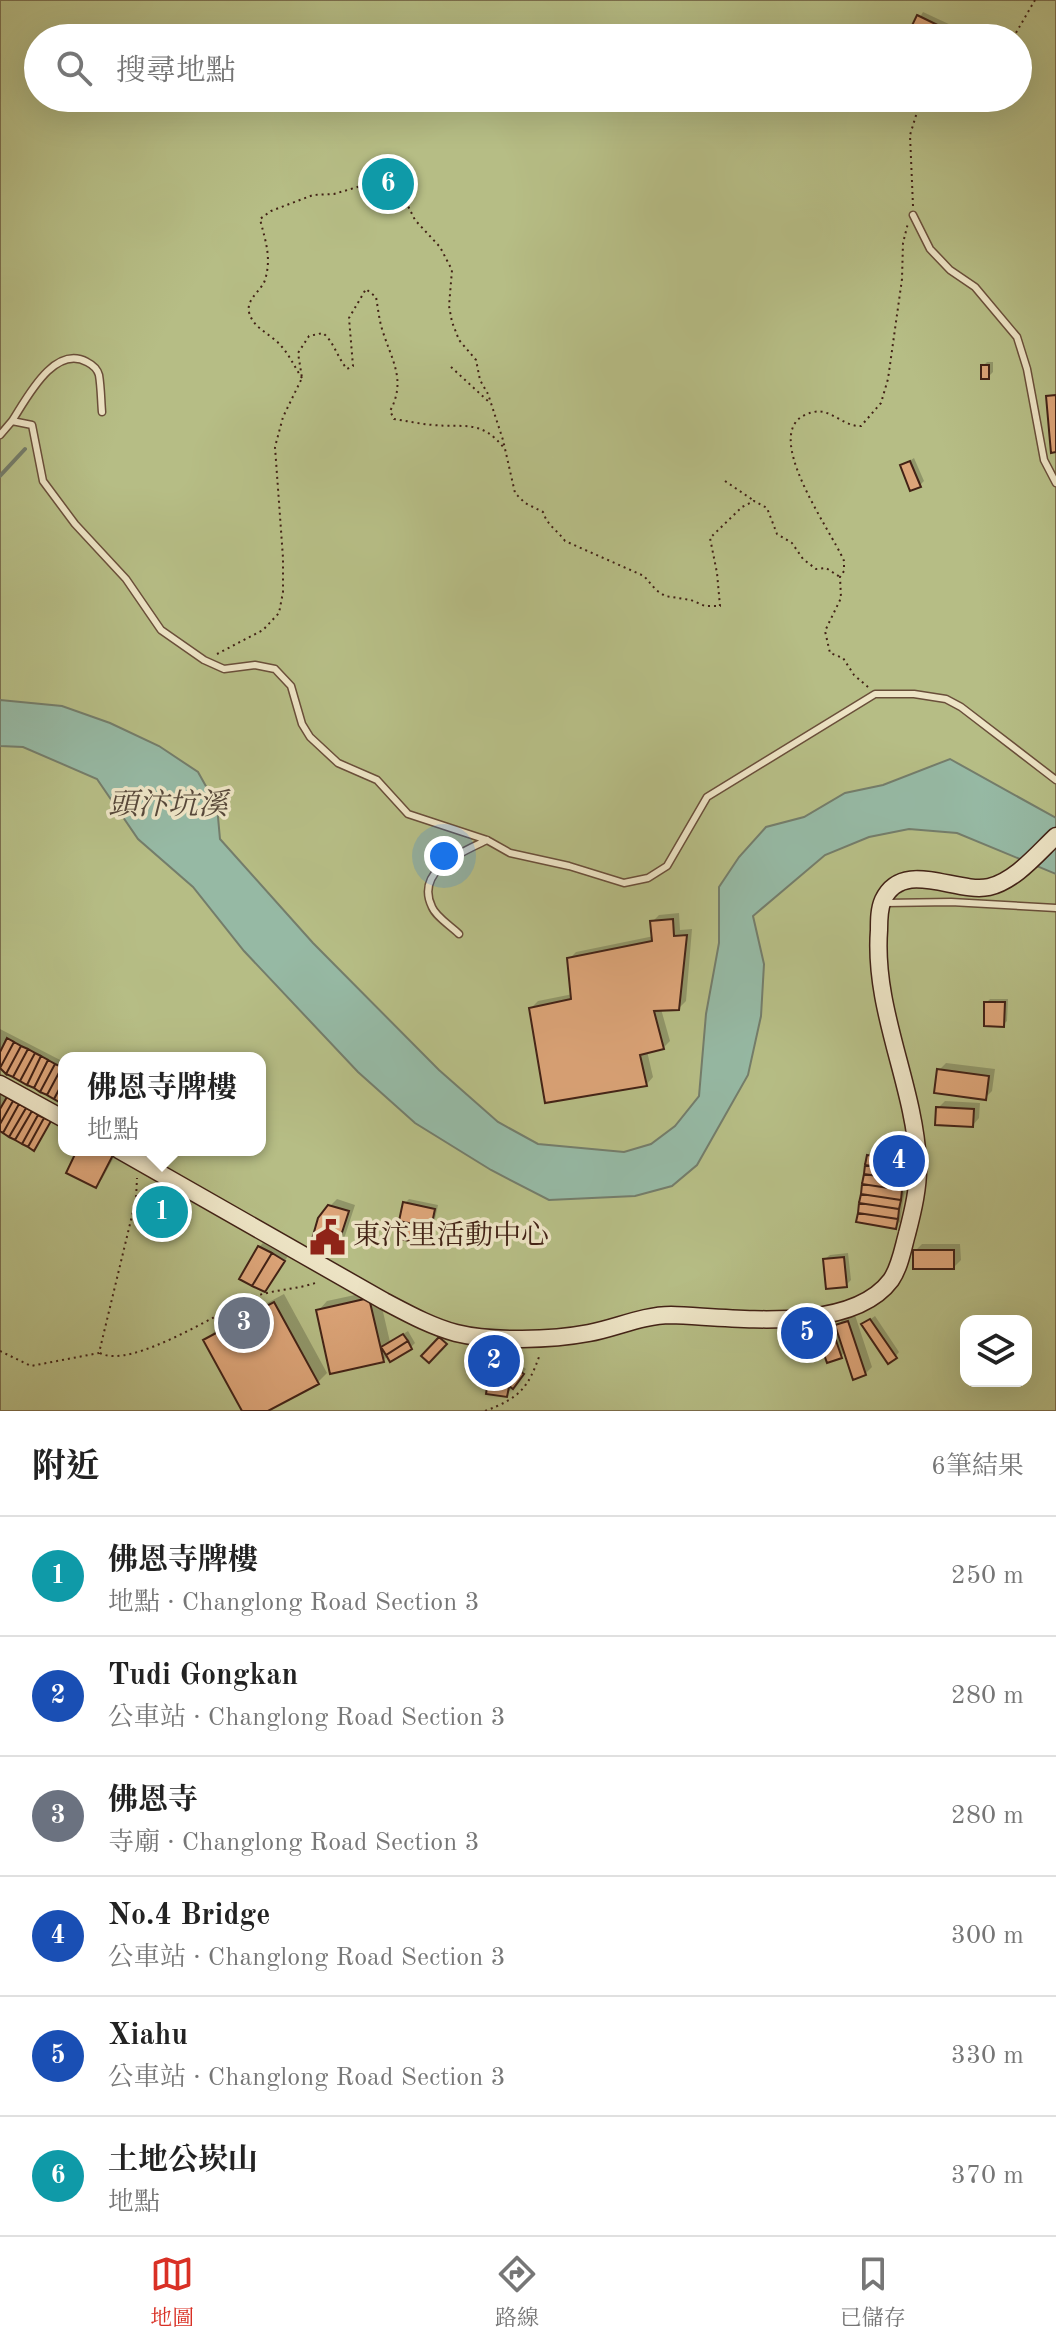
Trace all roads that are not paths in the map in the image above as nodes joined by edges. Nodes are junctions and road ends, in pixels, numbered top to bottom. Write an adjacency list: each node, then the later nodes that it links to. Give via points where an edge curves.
1 (913, 215): 5 (lane, via 930,249 975,287 1017,337 1044,460)
2 (102, 412): 3 (lane, via 94,365 71,357 43,374)
3 (12, 421): 4 (lane); 8 (lane, via 32,425 43,481 126,579 161,630 224,669 275,669 291,686 310,737 338,763 377,780 408,814)
4 (0, 435)
5 (1056, 483)
6 (1056, 780): 8 (lane, via 946,699 875,694 707,797 667,866 648,878 624,883 510,853)
7 (1056, 836): 9 (main road, via 1017,872 986,888 913,879 895,886)
8 (487, 840): 11 (lane, via 444,861 428,891 432,908)
9 (881, 903): 10 (lane); 14 (main road, via 877,956 882,993 918,1165 910,1220 891,1280 856,1306 835,1314 662,1315 588,1333 541,1337 456,1333 384,1301)
10 (1056, 908)
11 (459, 934)
12 (0, 1084): 13 (main road)
13 (58, 1116)
14 (130, 1156)

